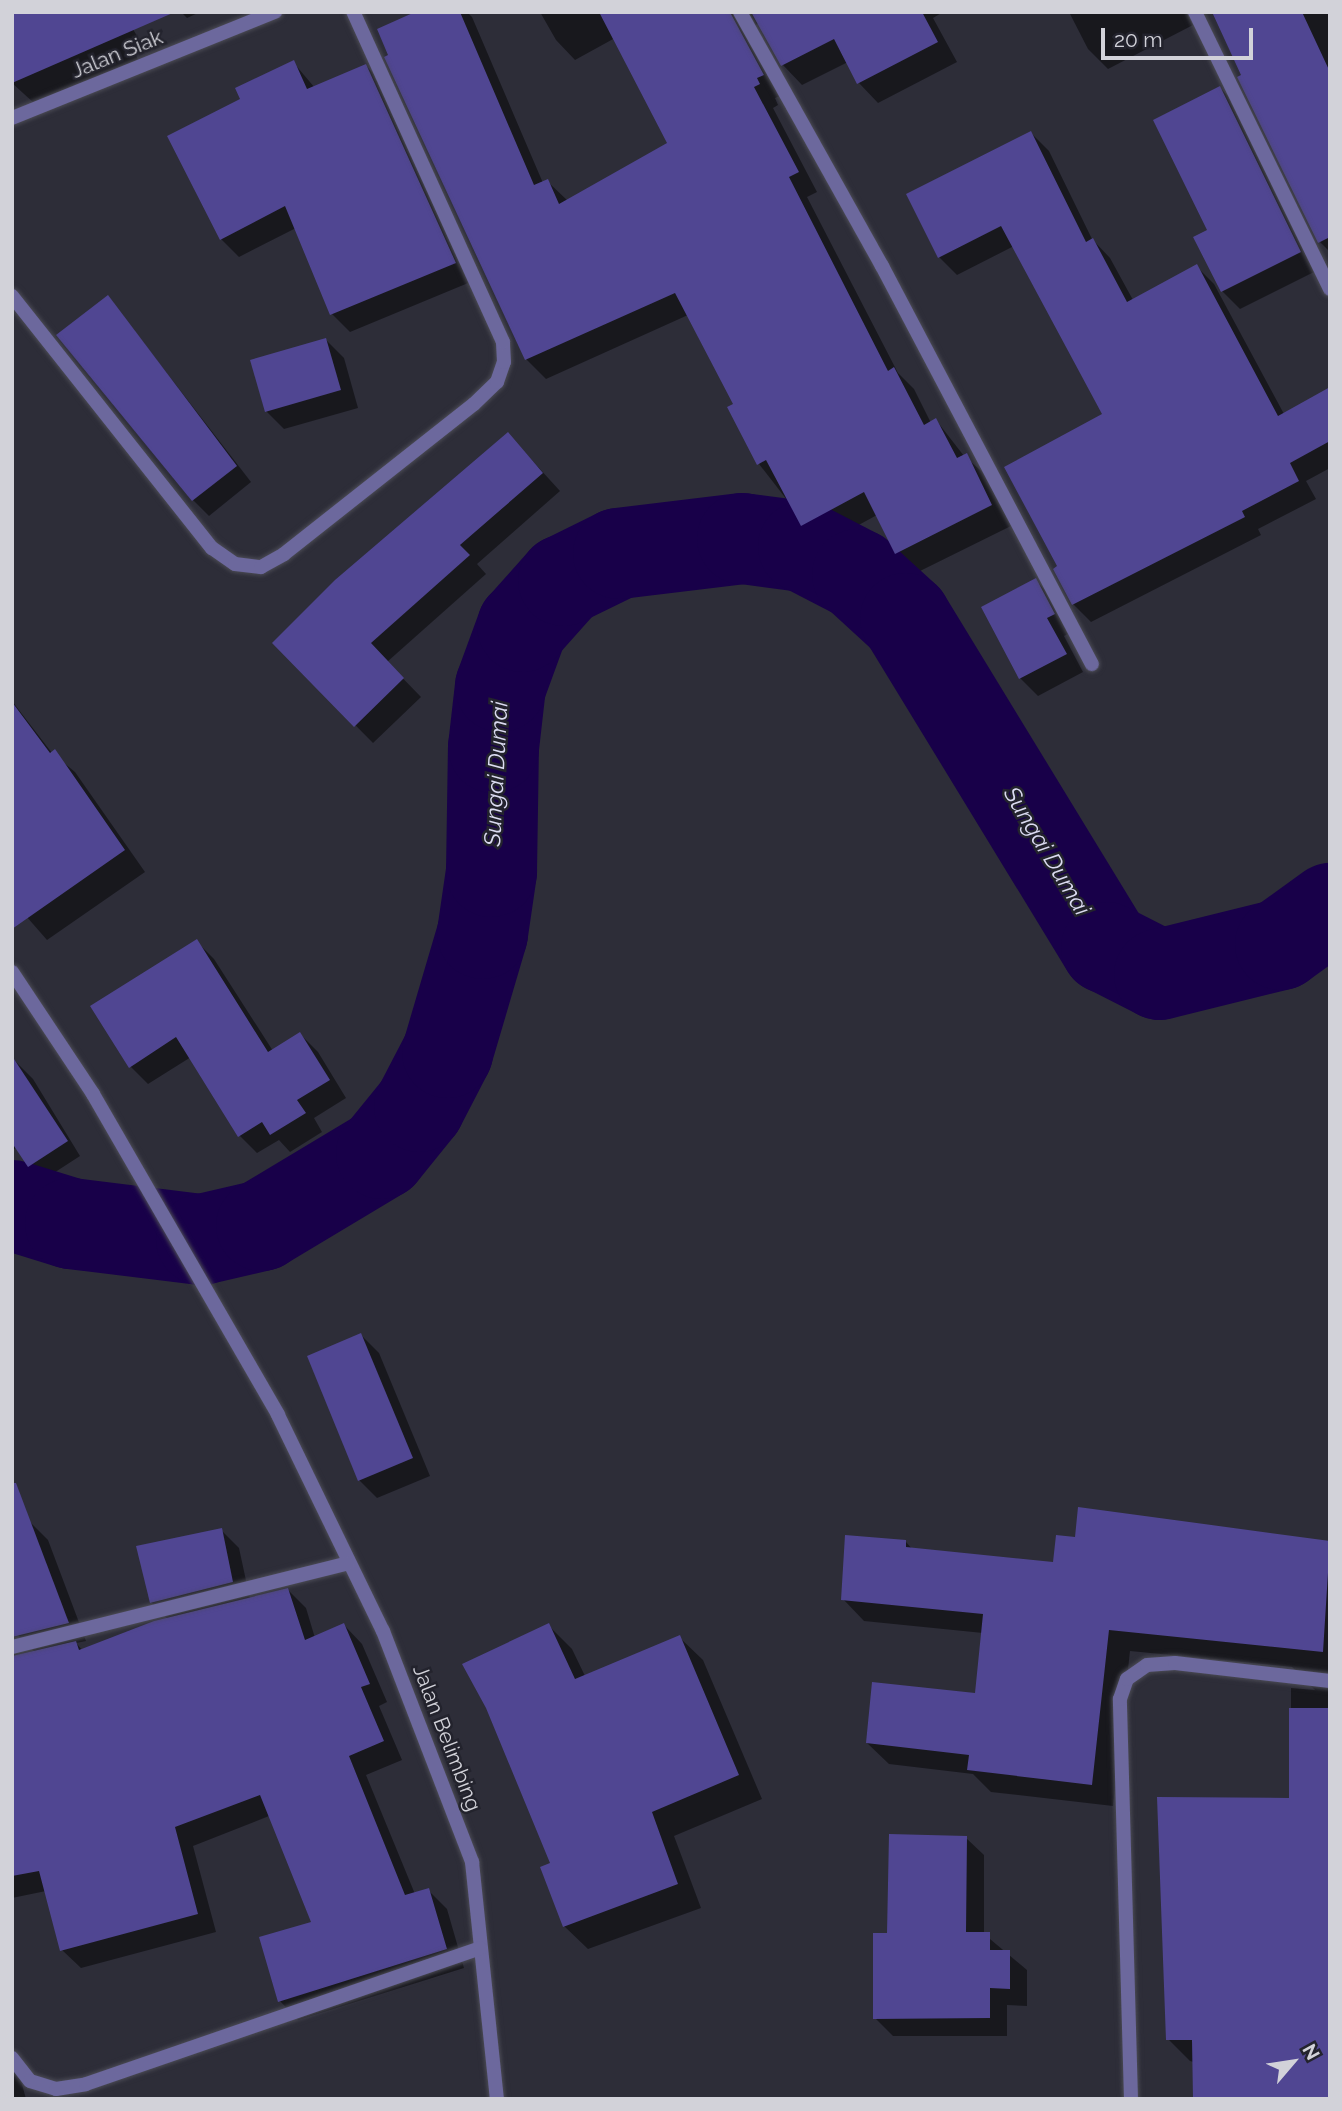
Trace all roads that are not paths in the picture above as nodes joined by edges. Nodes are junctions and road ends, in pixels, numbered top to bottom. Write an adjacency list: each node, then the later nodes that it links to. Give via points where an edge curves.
1 (275, 12): 5 (street, Jalan Siak)
2 (353, 12): 7 (street, via 503,342 504,362 497,382 474,404 284,554 261,567 235,564 212,548)
3 (740, 12): 8 (street)
4 (1195, 12): 6 (street)
5 (12, 118)
6 (1330, 289)
7 (12, 296)
8 (1092, 664)
9 (12, 972): 10 (street, Jalan Belimbing, via 93,1094 278,1415)
10 (348, 1563): 11 (street); 13 (street, Jalan Belimbing, via 383,1631 472,1862)
11 (12, 1647)
12 (1330, 1681): 16 (street, via 1175,1663 1147,1665 1127,1679 1120,1699)
13 (480, 1948): 14 (street, via 86,2084 56,2089 30,2081); 15 (street, Jalan Belimbing)
14 (12, 2058)
15 (497, 2099)
16 (1131, 2099)

